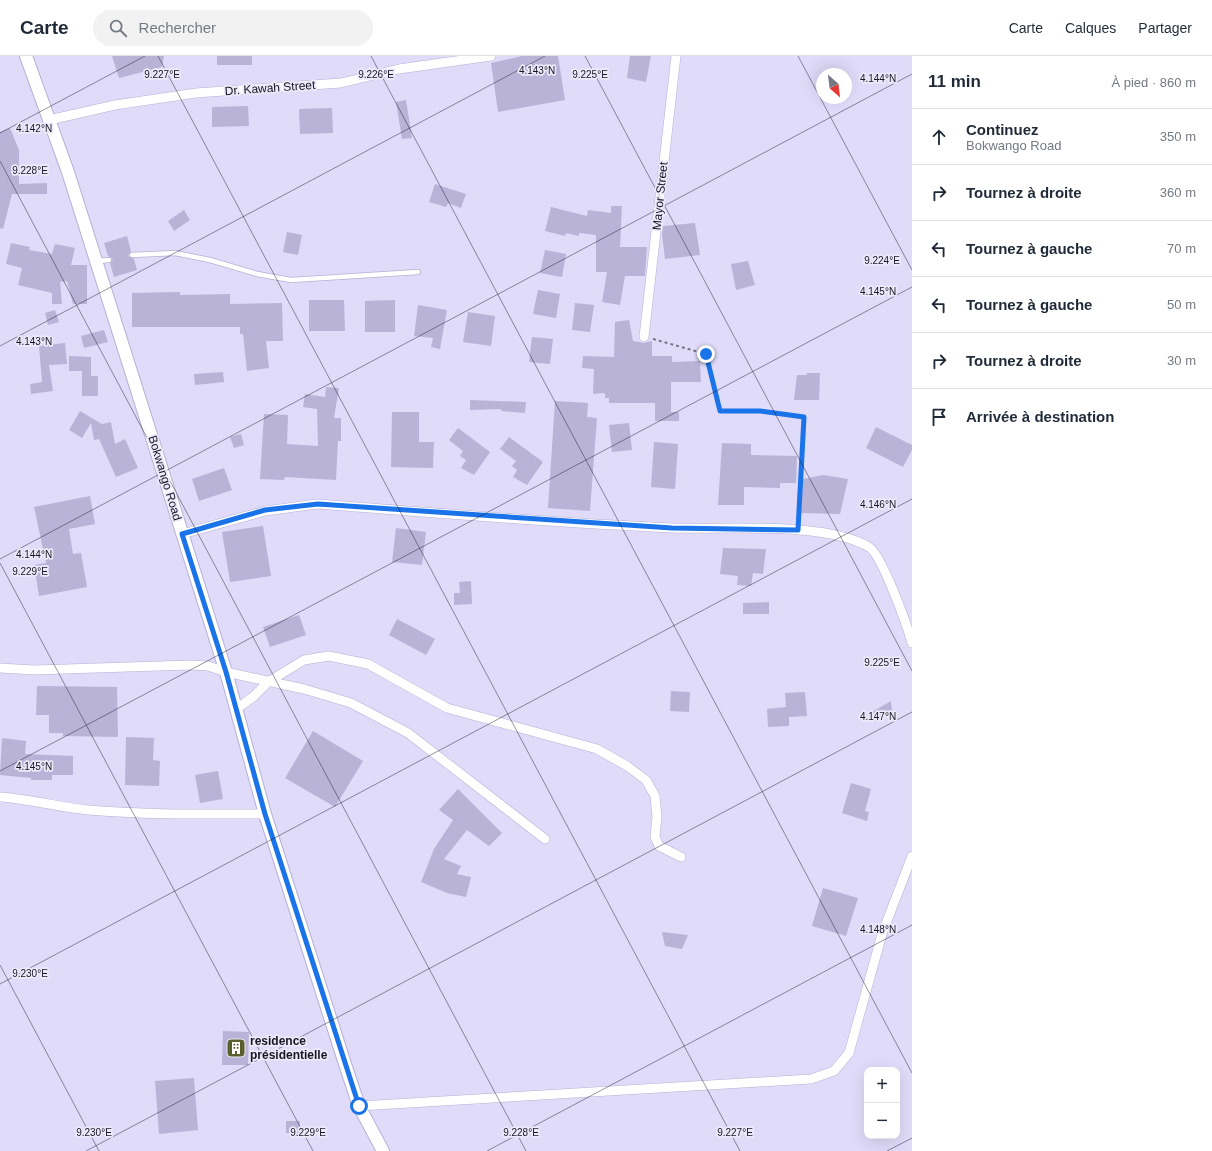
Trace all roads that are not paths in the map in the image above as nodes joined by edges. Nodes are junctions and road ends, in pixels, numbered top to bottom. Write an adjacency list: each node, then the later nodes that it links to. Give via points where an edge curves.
1 (26, 56): 5 (street, Bokwango Road)
2 (491, 56): 4 (street, Dr. Kawah Street)
3 (676, 56): 10 (street, Mayor Street)
4 (441, 60): 5 (street, Dr. Kawah Street, via 341,83 196,93 116,105)
5 (49, 120): 8 (street, Bokwango Road)
6 (132, 255): 9 (lane, via 175,253 291,280)
7 (109, 260): 8 (lane)
8 (96, 261): 11 (street, Bokwango Road)
9 (418, 272)
10 (644, 337)
11 (182, 534): 12 (street, via 265,510 318,504 672,528 798,530 837,535 870,547 879,559); 15 (street, Bokwango Road)
12 (910, 627): 13 (street)
13 (912, 643)
14 (0, 668): 15 (street, via 34,670 191,665 208,666)
15 (226, 672): 16 (street); 17 (street, Bokwango Road)
16 (268, 682): 17 (street); 20 (street, via 351,702 408,734); 22 (street, via 304,660 329,656 368,664 447,708 597,750 627,766 646,780 655,796 655,837 659,846)
17 (236, 709): 19 (street, Bokwango Road)
18 (0, 797): 19 (street, via 21,798 87,810)
19 (265, 814): 23 (street, Bokwango Road)
20 (545, 839)
21 (912, 856): 23 (street, via 882,934 849,1053 834,1071 812,1079)
22 (681, 857)
23 (359, 1106): 24 (street, Bokwango Road)
24 (383, 1151)

